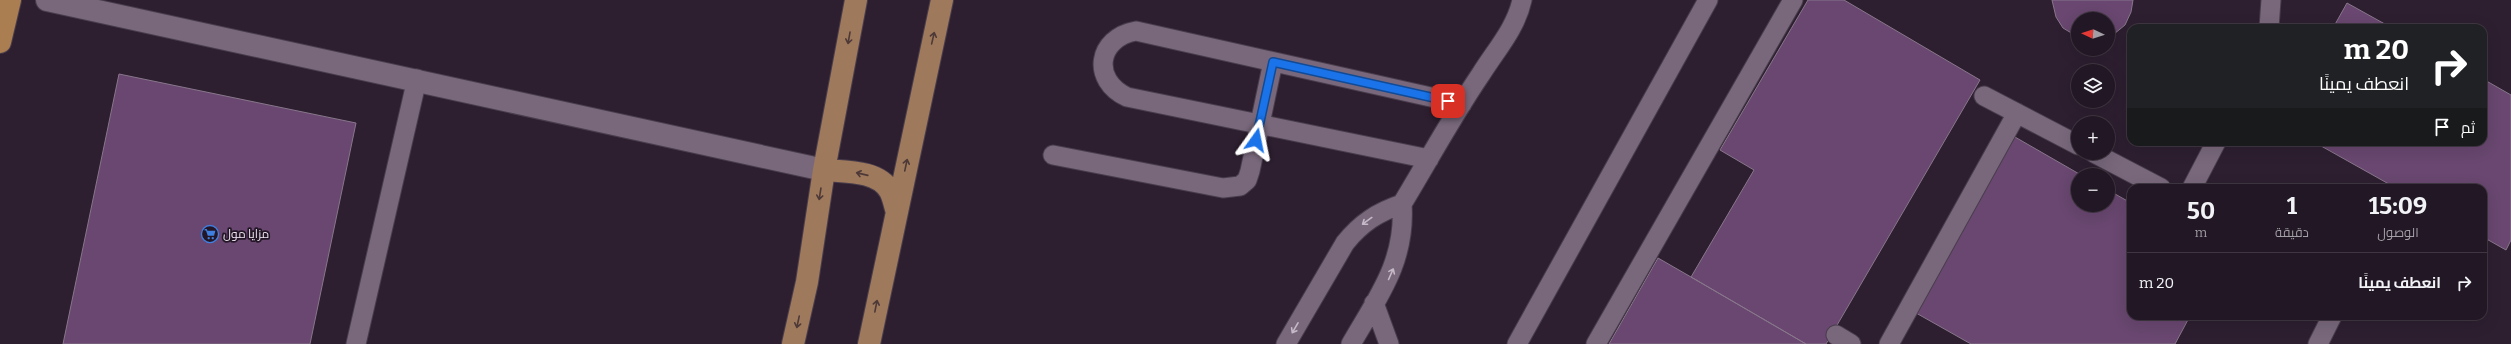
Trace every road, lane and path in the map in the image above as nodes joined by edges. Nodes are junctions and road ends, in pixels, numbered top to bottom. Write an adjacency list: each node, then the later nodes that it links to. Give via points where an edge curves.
1 (10, 0): 10 (highway)
2 (47, 0): 12 (street)
3 (856, 0): 22 (main road, one-way to 22)
4 (942, 0): 26 (main road, one-way to 4)
5 (1522, 0): 14 (lane, via 1512,27)
6 (1708, 0): 35 (lane)
7 (1793, 0): 36 (lane)
8 (2271, 0): 9 (lane)
9 (2269, 24)
10 (0, 42)
11 (1273, 62): 14 (lane); 16 (lane); 16 (lane, via 1136,31 1114,40 1107,48 1103,60 1106,78 1118,93 1127,97)
12 (417, 80): 22 (street); 29 (lane)
13 (1984, 96): 15 (lane)
14 (1462, 104): 20 (lane)
15 (2017, 113): 17 (lane); 37 (lane)
16 (1260, 124): 19 (lane, via 1247,180 1232,189); 20 (lane)
17 (2071, 141)
18 (2214, 146): 24 (lane)
19 (1053, 155)
20 (1429, 159): 25 (lane)
21 (2107, 160): 23 (lane)
22 (824, 170): 26 (main road, one-way to 22, via 890,190 875,178); 30 (main road, one-way to 30, via 807,282)
23 (2153, 184)
24 (2194, 184)
25 (1402, 204): 27 (lane, one-way to 25, via 1387,282 1399,251 1403,224); 32 (lane, one-way to 32, via 1368,219 1355,230)
26 (896, 209): 31 (main road, one-way to 26)
27 (1374, 303): 33 (lane); 34 (lane)
28 (2330, 320): 38 (lane)
29 (356, 344)
30 (793, 344)
31 (869, 344)
32 (1286, 344)
33 (1350, 344)
34 (1389, 344)
35 (1517, 344)
36 (1596, 344)
37 (1889, 344)
38 (2318, 344)

